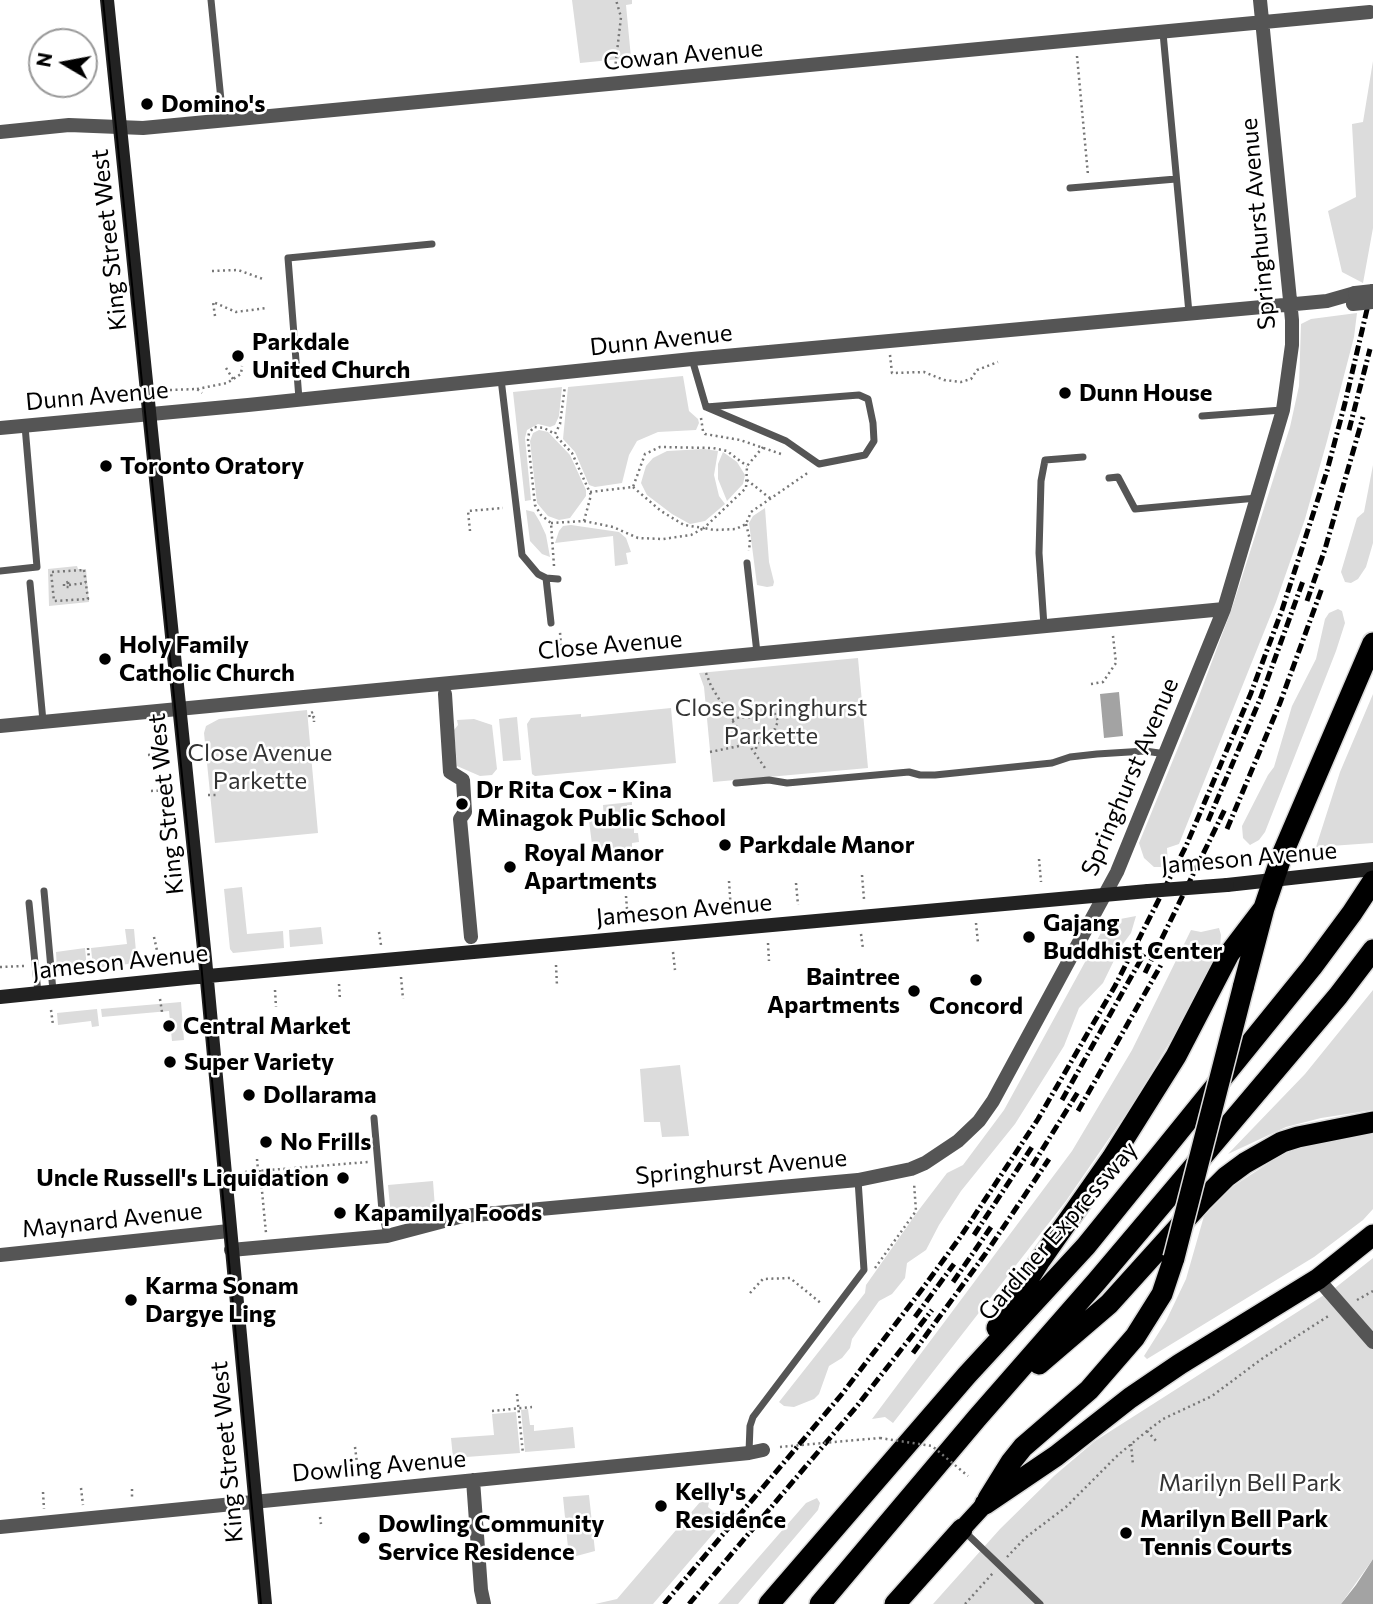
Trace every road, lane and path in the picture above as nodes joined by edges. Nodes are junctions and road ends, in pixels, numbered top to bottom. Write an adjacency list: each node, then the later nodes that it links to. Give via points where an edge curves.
1 (107, 0): 11 (main road, King Street West)
2 (211, 0): 10 (lane)
3 (616, 0): 9 (path, via 621,17 615,69 606,76)
4 (1260, 0): 6 (street, Springhurst Avenue)
5 (1370, 12): 6 (street, Cowan Avenue)
6 (1262, 23): 7 (street, Cowan Avenue); 22 (street, Springhurst Avenue)
7 (1163, 33): 8 (street, Cowan Avenue); 14 (lane)
8 (1075, 41): 9 (street, Cowan Avenue); 13 (path)
9 (605, 85): 10 (street, Cowan Avenue)
10 (223, 120): 11 (street, Cowan Avenue)
11 (120, 126): 12 (street, Cowan Avenue, via 69,125); 40 (main road, King Street West)
12 (0, 132)
13 (1088, 175)
14 (1176, 178): 15 (lane); 24 (lane)
15 (1070, 188)
16 (432, 244): 37 (lane, via 288,258)
17 (212, 271): 18 (path, via 238,270)
18 (263, 279)
19 (1373, 290): 20 (street, Dunn Avenue, bridge)
20 (1354, 298): 21 (street, Dunn Avenue, bridge); 22 (street, Dunn Avenue)
21 (1373, 302)
22 (1291, 304): 24 (street, Dunn Avenue); 39 (street, Springhurst Avenue, via 1292,345)
23 (266, 308): 25 (path, via 236,312 213,302)
24 (1189, 313): 26 (street, Dunn Avenue)
25 (215, 316)
26 (888, 341): 27 (street, Dunn Avenue); 28 (path, via 892,373 924,372 961,382)
27 (692, 359): 31 (street, Dunn Avenue); 38 (lane)
28 (998, 362)
29 (242, 366): 33 (path, via 241,374)
30 (226, 368): 33 (path)
31 (562, 372): 32 (street, Dunn Avenue); 44 (path, via 564,393)
32 (501, 378): 37 (street, Dunn Avenue); 57 (lane)
33 (233, 379): 34 (path)
34 (197, 389): 35 (path); 36 (path)
35 (170, 390)
36 (204, 394)
37 (299, 399): 40 (street, Dunn Avenue)
38 (706, 407): 38 (lane, via 786,441 819,464 865,456 874,440 868,399 859,395); 45 (path, via 700,417 705,434)
39 (1283, 410): 41 (lane); 54 (street, Springhurst Avenue)
40 (149, 415): 42 (street, Dunn Avenue); 83 (main road, King Street West)
41 (1202, 416)
42 (25, 425): 43 (street, Dunn Avenue); 65 (lane, via 37,567)
43 (0, 428)
44 (555, 435): 53 (path, via 572,453); 56 (path, via 544,428 529,432)
45 (763, 447): 46 (path); 48 (path)
46 (787, 457)
47 (1083, 457): 75 (lane, via 1045,460 1040,553)
48 (747, 466): 51 (path); 52 (path, via 727,451 660,447 645,454)
49 (804, 467): 55 (path, via 809,472)
50 (1109, 478): 54 (lane, via 1118,477 1135,509)
51 (747, 480): 55 (path); 61 (path, via 746,488)
52 (633, 487): 53 (path); 61 (path, via 684,525)
53 (590, 492): 58 (path)
54 (1258, 498): 73 (street, Springhurst Avenue)
55 (771, 499): 60 (path, via 751,513)
56 (534, 505): 57 (path); 59 (path)
57 (516, 507): 62 (path, via 468,512); 67 (lane, via 522,555)
58 (584, 521): 59 (path); 61 (path, via 638,538 691,535)
59 (551, 523): 63 (path)
60 (746, 524): 61 (path); 64 (path, via 750,540)
61 (704, 528)
62 (471, 531)
63 (552, 544)
64 (747, 563): 78 (lane)
65 (0, 570)
66 (65, 571): 70 (path, via 84,570); 71 (path); 72 (path, via 51,572)
67 (546, 578): 68 (lane); 74 (lane)
68 (558, 579)
69 (30, 583): 85 (lane)
70 (86, 583): 71 (path); 72 (path, via 88,599 54,601)
71 (66, 584): 72 (path)
72 (52, 586)
73 (1224, 609): 75 (street, Close Avenue); 92 (street, Springhurst Avenue)
74 (551, 623)
75 (1044, 626): 78 (street, Close Avenue)
76 (1112, 630): 80 (path, via 1116,663 1103,682)
77 (1373, 643): 105 (highway)
78 (757, 653): 83 (street, Close Avenue)
79 (705, 670): 84 (path)
80 (1091, 684)
81 (445, 694): 121 (street, via 450,772 463,780 465,812 460,819)
82 (313, 708): 86 (path, via 309,714)
83 (180, 709): 85 (street, Close Avenue); 136 (main road, King Street West)
84 (732, 720): 88 (path); 89 (path, via 775,714 775,729 759,740)
85 (43, 722): 87 (street, Close Avenue)
86 (314, 722)
87 (0, 726)
88 (748, 744): 89 (path); 90 (path)
89 (755, 751): 94 (path)
90 (710, 752)
91 (160, 754): 93 (path)
92 (1166, 754): 94 (lane, via 1097,754 935,775 909,772 787,783); 109 (street, Springhurst Avenue)
93 (148, 755)
94 (769, 780): 95 (lane)
95 (736, 783)
96 (166, 790): 97 (path)
97 (150, 791)
98 (218, 795): 99 (path)
99 (208, 796)
100 (1039, 859): 104 (path)
101 (1373, 869): 105 (main road, Jameson Avenue)
102 (862, 875): 111 (path)
103 (729, 881): 115 (path)
104 (1041, 881)
105 (1274, 881): 109 (main road, Jameson Avenue, bridge); 114 (highway)
106 (1373, 881): 171 (highway, Gardiner Expressway, via 1312,967 1086,1246)
107 (796, 883): 113 (path)
108 (44, 891): 141 (lane)
109 (1105, 894): 136 (main road, Jameson Avenue); 157 (street, Springhurst Avenue, via 979,1121 941,1154 918,1166)
110 (626, 896): 116 (path)
111 (864, 899)
112 (29, 903): 142 (lane)
113 (798, 905)
114 (1264, 908): 171 (highway, via 1229,954 1176,1056 1112,1158); 193 (highway, bridge, via 1162,1294 1135,1337 1089,1390 1023,1447)
115 (732, 911)
116 (628, 922)
117 (976, 923): 123 (path)
118 (379, 932): 124 (path)
119 (861, 934): 126 (path)
120 (154, 937): 130 (path)
121 (471, 937)
122 (768, 943): 129 (path)
123 (978, 943)
124 (381, 945)
125 (88, 948): 134 (path)
126 (863, 949)
127 (1373, 950): 176 (highway)
128 (673, 952): 133 (path)
129 (769, 961)
130 (160, 964)
131 (556, 964): 139 (path)
132 (0, 967): 135 (path, via 24,965)
133 (675, 970)
134 (90, 971)
135 (25, 977)
136 (206, 977): 141 (main road, Jameson Avenue); 158 (main road, King Street West)
137 (401, 977): 145 (path)
138 (339, 984): 146 (path)
139 (557, 986)
140 (275, 990): 147 (path)
141 (53, 992): 142 (main road, Jameson Avenue)
142 (38, 993): 143 (main road, Jameson Avenue)
143 (0, 997)
144 (160, 999): 149 (path)
145 (403, 999)
146 (340, 1000)
147 (276, 1007)
148 (51, 1010): 150 (path)
149 (162, 1012)
150 (53, 1025)
151 (374, 1118): 154 (lane)
152 (1373, 1122): 176 (highway, via 1282,1142 1226,1177 1109,1304)
153 (257, 1158): 155 (path)
154 (378, 1161): 155 (path); 161 (lane)
155 (259, 1170): 156 (path); 159 (path)
156 (245, 1171)
157 (858, 1180): 161 (street, Springhurst Avenue, via 463,1216); 168 (lane, via 864,1270)
158 (229, 1231): 162 (main road, King Street West); 163 (street, Maynard Avenue)
159 (266, 1234)
160 (1373, 1235): 164 (highway)
161 (387, 1236): 162 (street, Springhurst Avenue)
162 (231, 1251): 191 (main road, King Street West)
163 (0, 1255)
164 (1318, 1279): 170 (street); 193 (highway, via 1130,1398)
165 (1373, 1291): 167 (path)
166 (750, 1293): 168 (path, via 763,1279 790,1278)
167 (1350, 1304)
168 (833, 1312): 182 (lane, via 753,1417 750,1426)
169 (1334, 1313): 177 (path, via 1212,1396)
170 (1373, 1342)
171 (967, 1375): 203 (highway, Gardiner Expressway)
172 (517, 1394): 174 (path)
173 (532, 1407): 174 (path)
174 (519, 1408): 175 (path); 183 (path)
175 (492, 1411)
176 (977, 1418): 204 (highway)
177 (1147, 1431): 178 (path); 179 (path)
178 (1158, 1443)
179 (1131, 1444): 184 (path); 200 (path)
180 (355, 1447): 185 (path)
181 (780, 1447): 186 (path, bridge, via 880,1438 932,1446)
182 (756, 1451): 187 (street, Dowling Avenue)
183 (523, 1454)
184 (1133, 1465)
185 (358, 1471)
186 (968, 1476)
187 (473, 1480): 191 (street, Dowling Avenue); 202 (street)
188 (81, 1488): 194 (path)
189 (132, 1489): 192 (path)
190 (43, 1492): 195 (path)
191 (254, 1501): 198 (street, Dowling Avenue); 201 (main road, King Street West)
192 (133, 1504)
193 (985, 1504): 199 (main road)
194 (83, 1509)
195 (44, 1513)
196 (320, 1517): 197 (path)
197 (321, 1524)
198 (0, 1527)
199 (962, 1529): 200 (lane); 205 (highway)
200 (1000, 1564): 206 (path); 207 (lane)
201 (265, 1604)
202 (484, 1604)
203 (769, 1604)
204 (820, 1604)
205 (895, 1604)
206 (965, 1604)
207 (1040, 1604)

